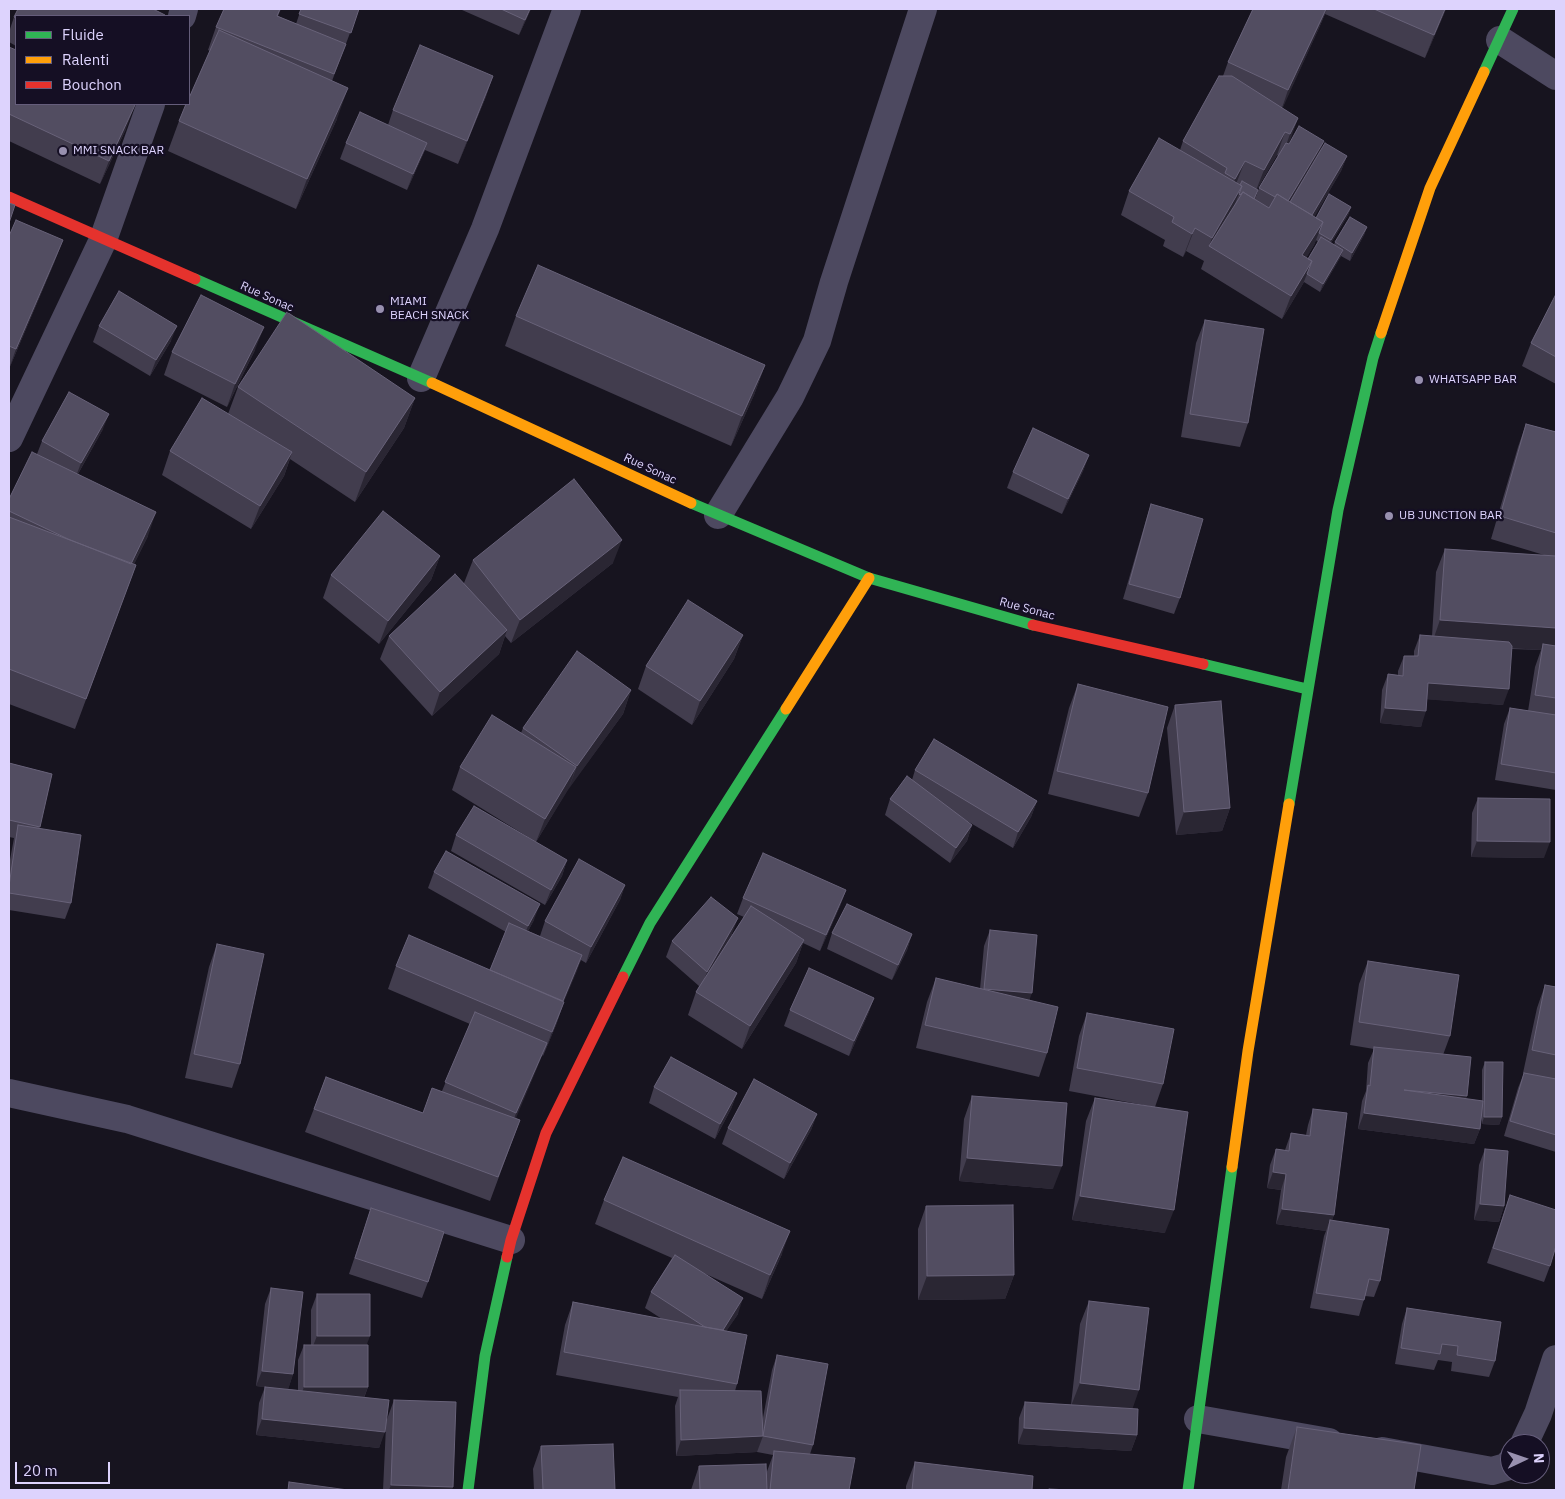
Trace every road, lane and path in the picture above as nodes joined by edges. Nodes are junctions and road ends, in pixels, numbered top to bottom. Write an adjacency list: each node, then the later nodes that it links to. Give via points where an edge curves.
1 (567, 9): 9 (street, via 485,230)
2 (923, 9): 11 (street, via 817,341 790,397)
3 (1513, 9): 4 (street)
4 (1500, 40): 5 (street); 13 (street, via 1430,188 1373,358 1338,510)
5 (1556, 76)
6 (151, 105): 8 (street)
7 (9, 197): 8 (street, Rue Sonac)
8 (103, 240): 9 (street, Rue Sonac); 10 (street)
9 (421, 378): 11 (street, Rue Sonac)
10 (9, 438)
11 (718, 515): 12 (street, Rue Sonac)
12 (869, 578): 13 (street, Rue Sonac, via 1044,628); 15 (street, via 650,924 546,1134)
13 (1307, 689): 17 (street, via 1248,1051)
14 (9, 1093): 15 (street, via 127,1119)
15 (512, 1240): 20 (street, via 486,1356)
16 (1556, 1359): 18 (street)
17 (1198, 1419): 19 (street, via 1492,1471); 21 (street)
18 (1529, 1434)
19 (1500, 1469)
20 (468, 1490)
21 (1188, 1490)

